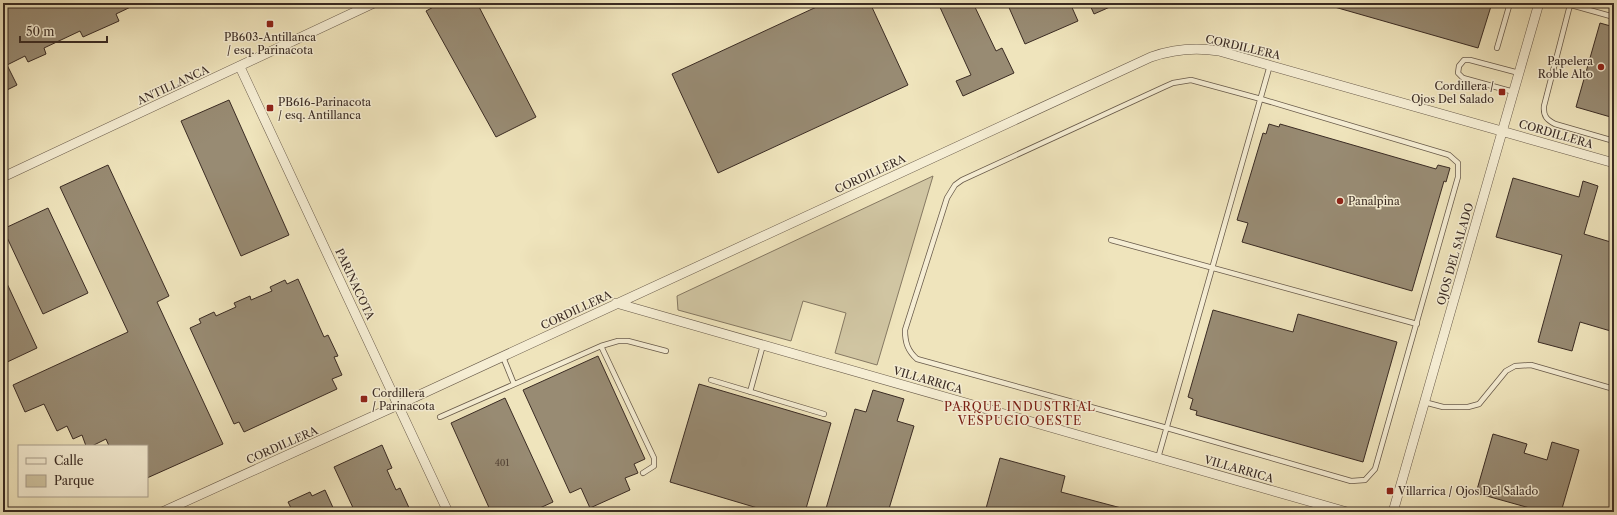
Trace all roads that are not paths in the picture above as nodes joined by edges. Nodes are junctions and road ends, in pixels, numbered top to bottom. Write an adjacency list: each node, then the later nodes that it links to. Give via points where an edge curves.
1 (374, 3): 9 (street, ANTILLANCA)
2 (1510, 3): 7 (lane)
3 (1539, 3): 10 (street, OJOS DEL SALADO)
4 (1564, 3): 5 (lane)
5 (1570, 5): 6 (lane); 14 (lane, via 1543,114 1555,124)
6 (1614, 17)
7 (1498, 48)
8 (1270, 66): 12 (lane); 13 (street, CORDILLERA); 19 (street, CORDILLERA, via 1207,49 1183,49 1152,57)
9 (240, 67): 16 (street, ANTILLANCA); 30 (street, PARINACOTA)
10 (1519, 73): 11 (street, OJOS DEL SALADO); 11 (lane, via 1470,60 1464,60 1459,66 1458,73 1463,78)
11 (1514, 92): 13 (street, OJOS DEL SALADO)
12 (1261, 99): 18 (lane); 20 (lane, via 1449,155 1458,163 1458,177); 33 (lane, via 1191,80 1173,83 962,180 947,198 905,330 908,348 917,359)
13 (1503, 132): 15 (street, CORDILLERA); 29 (street, OJOS DEL SALADO)
14 (1614, 141)
15 (1614, 163)
16 (3, 177)
17 (1111, 240): 18 (lane)
18 (1213, 268): 20 (lane); 33 (lane)
19 (616, 304): 21 (street, VILLARRICA); 24 (street, CORDILLERA)
20 (1417, 324): 33 (lane, via 1376,469 1365,480 1351,480)
21 (763, 345): 28 (lane); 34 (street, VILLARRICA)
22 (601, 346): 23 (lane, via 628,341); 26 (lane); 35 (lane, via 654,458 654,466)
23 (666, 351)
24 (503, 357): 26 (lane); 30 (street, CORDILLERA)
25 (711, 380): 28 (lane)
26 (514, 384): 32 (lane)
27 (1614, 389): 29 (lane, via 1531,365 1523,365 1506,371 1479,404 1468,407 1443,407)
28 (750, 392): 31 (lane)
29 (1424, 402): 39 (street, OJOS DEL SALADO)
30 (398, 406): 36 (street, CORDILLERA); 37 (street, PARINACOTA)
31 (824, 414)
32 (440, 417)
33 (1167, 428): 34 (lane)
34 (1158, 458): 38 (street, VILLARRICA)
35 (643, 473)
36 (162, 512)
37 (448, 512)
38 (1348, 512)
39 (1393, 512)

